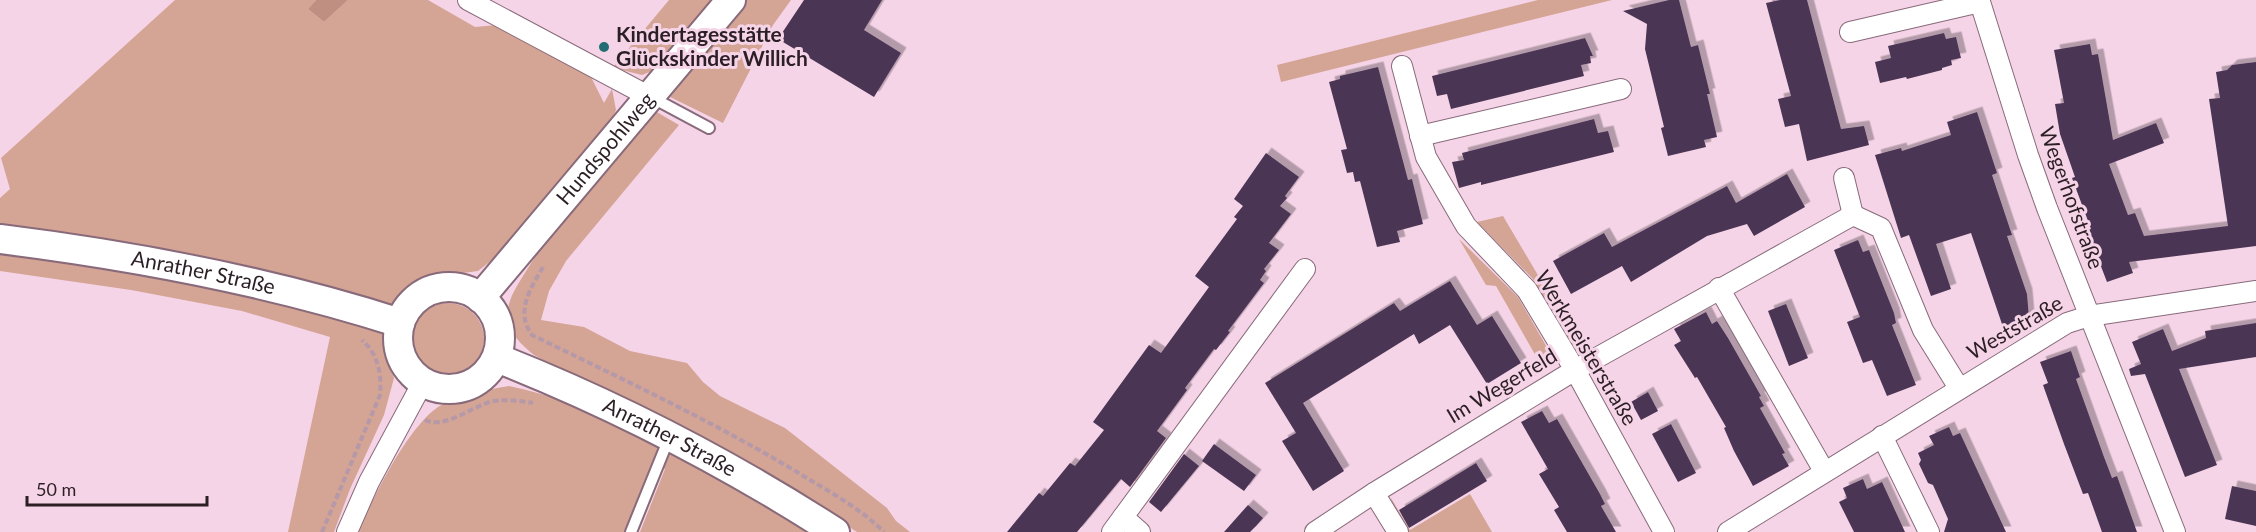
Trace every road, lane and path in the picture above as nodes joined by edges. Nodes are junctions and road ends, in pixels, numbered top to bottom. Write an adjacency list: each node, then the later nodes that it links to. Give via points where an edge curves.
1 (468, 0): 6 (street)
2 (731, 0): 6 (street, Hundspohlweg)
3 (1850, 32): 16 (street, Wegerhofstraße, via 1980,2 2028,155)
4 (1402, 66): 8 (street, Werkmeisterstraße)
5 (1621, 89): 8 (street)
6 (650, 97): 7 (lane); 15 (street, Hundspohlweg)
7 (709, 128)
8 (1420, 136): 19 (street, Werkmeisterstraße, via 1426,157 1466,226 1527,290)
9 (1844, 178): 10 (street)
10 (1853, 215): 13 (street, Im Wegerfeld); 21 (street, via 1881,228 1923,330)
11 (0, 239): 17 (street, Anrather Straße, via 139,259 250,281)
12 (1305, 269): 28 (street)
13 (1719, 288): 19 (street, Im Wegerfeld); 26 (street)
14 (2256, 291): 16 (street, Weststraße)
15 (480, 297): 17 (street, via 465,289 433,290 418,297); 18 (street, via 498,323)
16 (2089, 316): 21 (street, Weststraße, via 2067,322); 39 (street, Wegerhofstraße)
17 (400, 323): 20 (street, via 398,340 402,356)
18 (497, 358): 20 (street, via 479,379 466,386 444,388); 24 (street, Anrather Straße)
19 (1575, 370): 27 (street, Im Wegerfeld); 36 (street, Werkmeisterstraße)
20 (423, 381): 23 (street)
21 (1959, 388): 25 (street, Weststraße)
22 (540, 405): 23 (path, via 511,400 492,402 441,423 430,422)
23 (406, 409): 29 (path, via 380,395); 30 (street)
24 (670, 435): 31 (lane); 32 (street, Anrather Straße)
25 (1882, 436): 26 (street, Weststraße); 38 (street)
26 (1824, 471): 37 (street, Weststraße)
27 (1374, 493): 34 (street, Im Wegerfeld); 35 (street)
28 (1117, 525): 33 (street)
29 (322, 532)
30 (347, 532)
31 (631, 532)
32 (835, 532)
33 (1140, 532)
34 (1315, 532)
35 (1398, 532)
36 (1664, 532)
37 (1728, 532)
38 (1929, 532)
39 (2175, 532)

